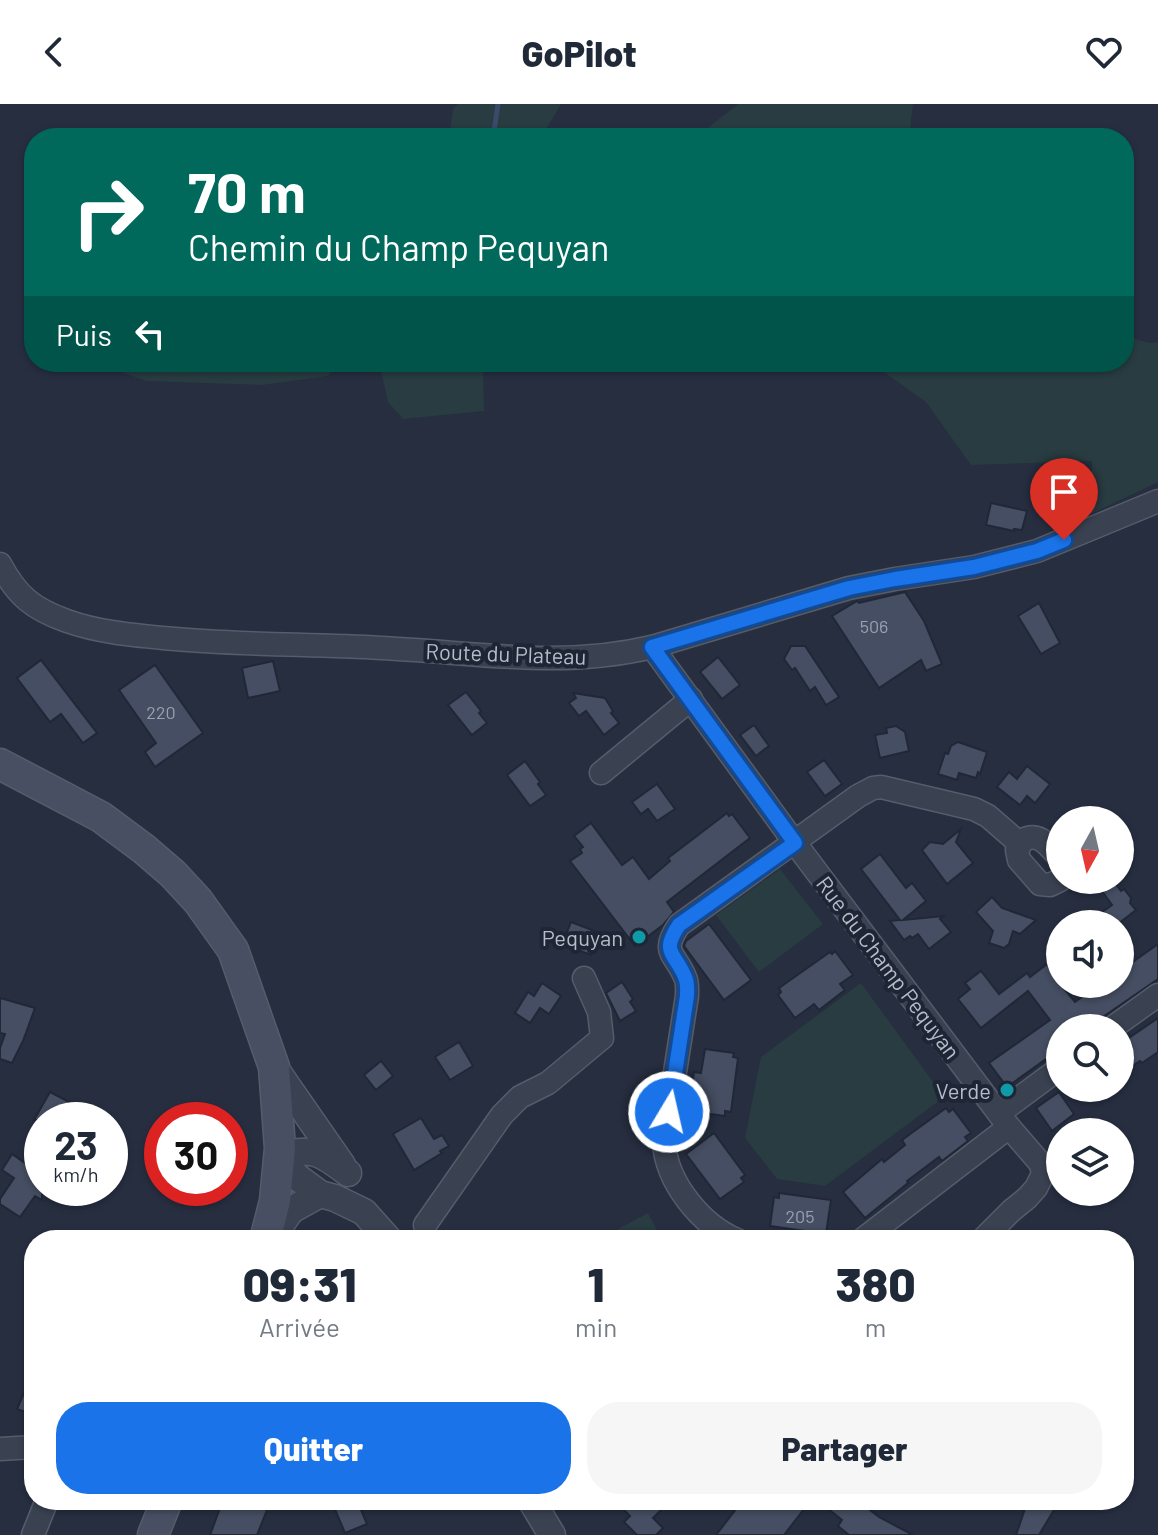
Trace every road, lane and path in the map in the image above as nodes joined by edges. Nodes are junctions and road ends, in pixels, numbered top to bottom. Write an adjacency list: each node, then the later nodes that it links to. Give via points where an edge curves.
1 (1158, 501): 3 (street, Route du Plateau, via 1037,551 849,588)
2 (0, 564): 3 (street, Route du Plateau, via 10,584 34,606 68,621 123,634 543,659)
3 (652, 647): 4 (street, Rue du Champ Pequyan)
4 (691, 699): 6 (street); 8 (street, Rue du Champ Pequyan)
5 (0, 764): 15 (main road, via 101,817 173,874 233,950)
6 (601, 773)
7 (0, 778): 15 (main road, via 97,831 164,886 223,963)
8 (795, 843): 9 (street, via 858,796 881,787 982,811); 17 (street, Rue du Champ Pequyan); 26 (street, via 679,925 669,943 685,976 687,996 665,1154 692,1208)
9 (1019, 843): 10 (street, via 1038,837); 11 (street, via 1019,860)
10 (1046, 843)
11 (1046, 885)
12 (584, 978): 21 (street, via 599,1012 602,1038 502,1115)
13 (1158, 995): 14 (street)
14 (1132, 1014)
15 (270, 1055): 18 (main road); 19 (street)
16 (1046, 1081): 17 (street)
17 (1004, 1120): 27 (street); 28 (street, Rue du Champ Pequyan, via 1041,1164 1043,1174 1027,1198)
18 (279, 1156): 19 (street, via 302,1150 323,1155); 20 (street); 22 (main road)
19 (348, 1173): 25 (street)
20 (320, 1194): 23 (street, via 291,1210); 24 (street, via 364,1212)
21 (425, 1225)
22 (270, 1230)
23 (276, 1230)
24 (382, 1230)
25 (385, 1230)
26 (718, 1230)
27 (874, 1230)
28 (992, 1230)
29 (24, 1448): 30 (street)
30 (0, 1449)
31 (43, 1510): 34 (street)
32 (163, 1510): 35 (main road)
33 (537, 1510): 36 (street)
34 (33, 1535)
35 (153, 1535)
36 (552, 1535)

